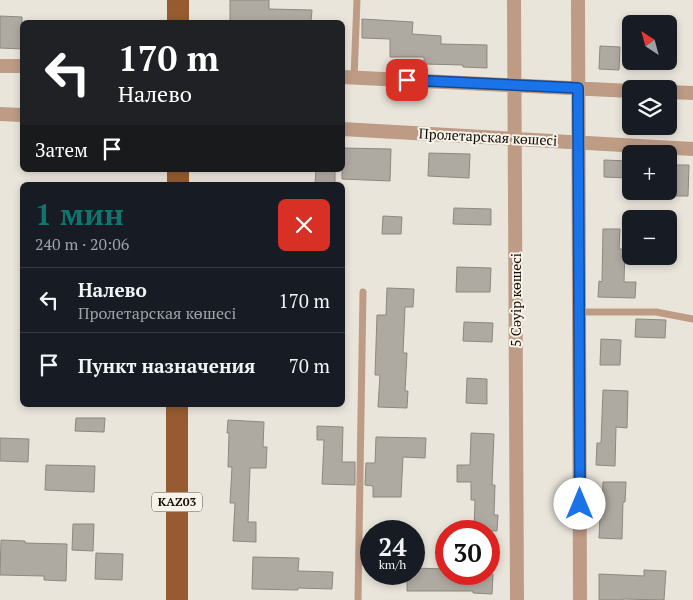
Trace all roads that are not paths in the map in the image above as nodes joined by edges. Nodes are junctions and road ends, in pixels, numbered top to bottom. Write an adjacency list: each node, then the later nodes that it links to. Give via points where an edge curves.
1 (178, 0): 5 (main road)
2 (357, 0): 8 (lane)
3 (514, 0): 9 (street, 5 Сәуір көшесі)
4 (578, 0): 10 (street)
5 (178, 20)
6 (0, 66): 7 (street)
7 (20, 66)
8 (348, 78): 9 (street)
9 (515, 85): 10 (street); 17 (street, 5 Сәуір көшесі)
10 (578, 88): 11 (street); 18 (street)
11 (622, 90)
12 (677, 93): 13 (street)
13 (693, 94)
14 (0, 114): 15 (street)
15 (20, 115)
16 (345, 129): 17 (street, Пролетарская көшесі)
17 (515, 138): 18 (street, Пролетарская көшесі); 26 (street, 5 Сәуір көшесі)
18 (578, 142): 19 (street, Пролетарская көшесі); 21 (street)
19 (693, 148)
20 (363, 292): 25 (lane)
21 (579, 312): 22 (lane, via 656,312); 27 (street)
22 (693, 319)
23 (177, 407): 24 (main road, KАZ03)
24 (177, 600)
25 (358, 600)
26 (517, 600)
27 (580, 600)

